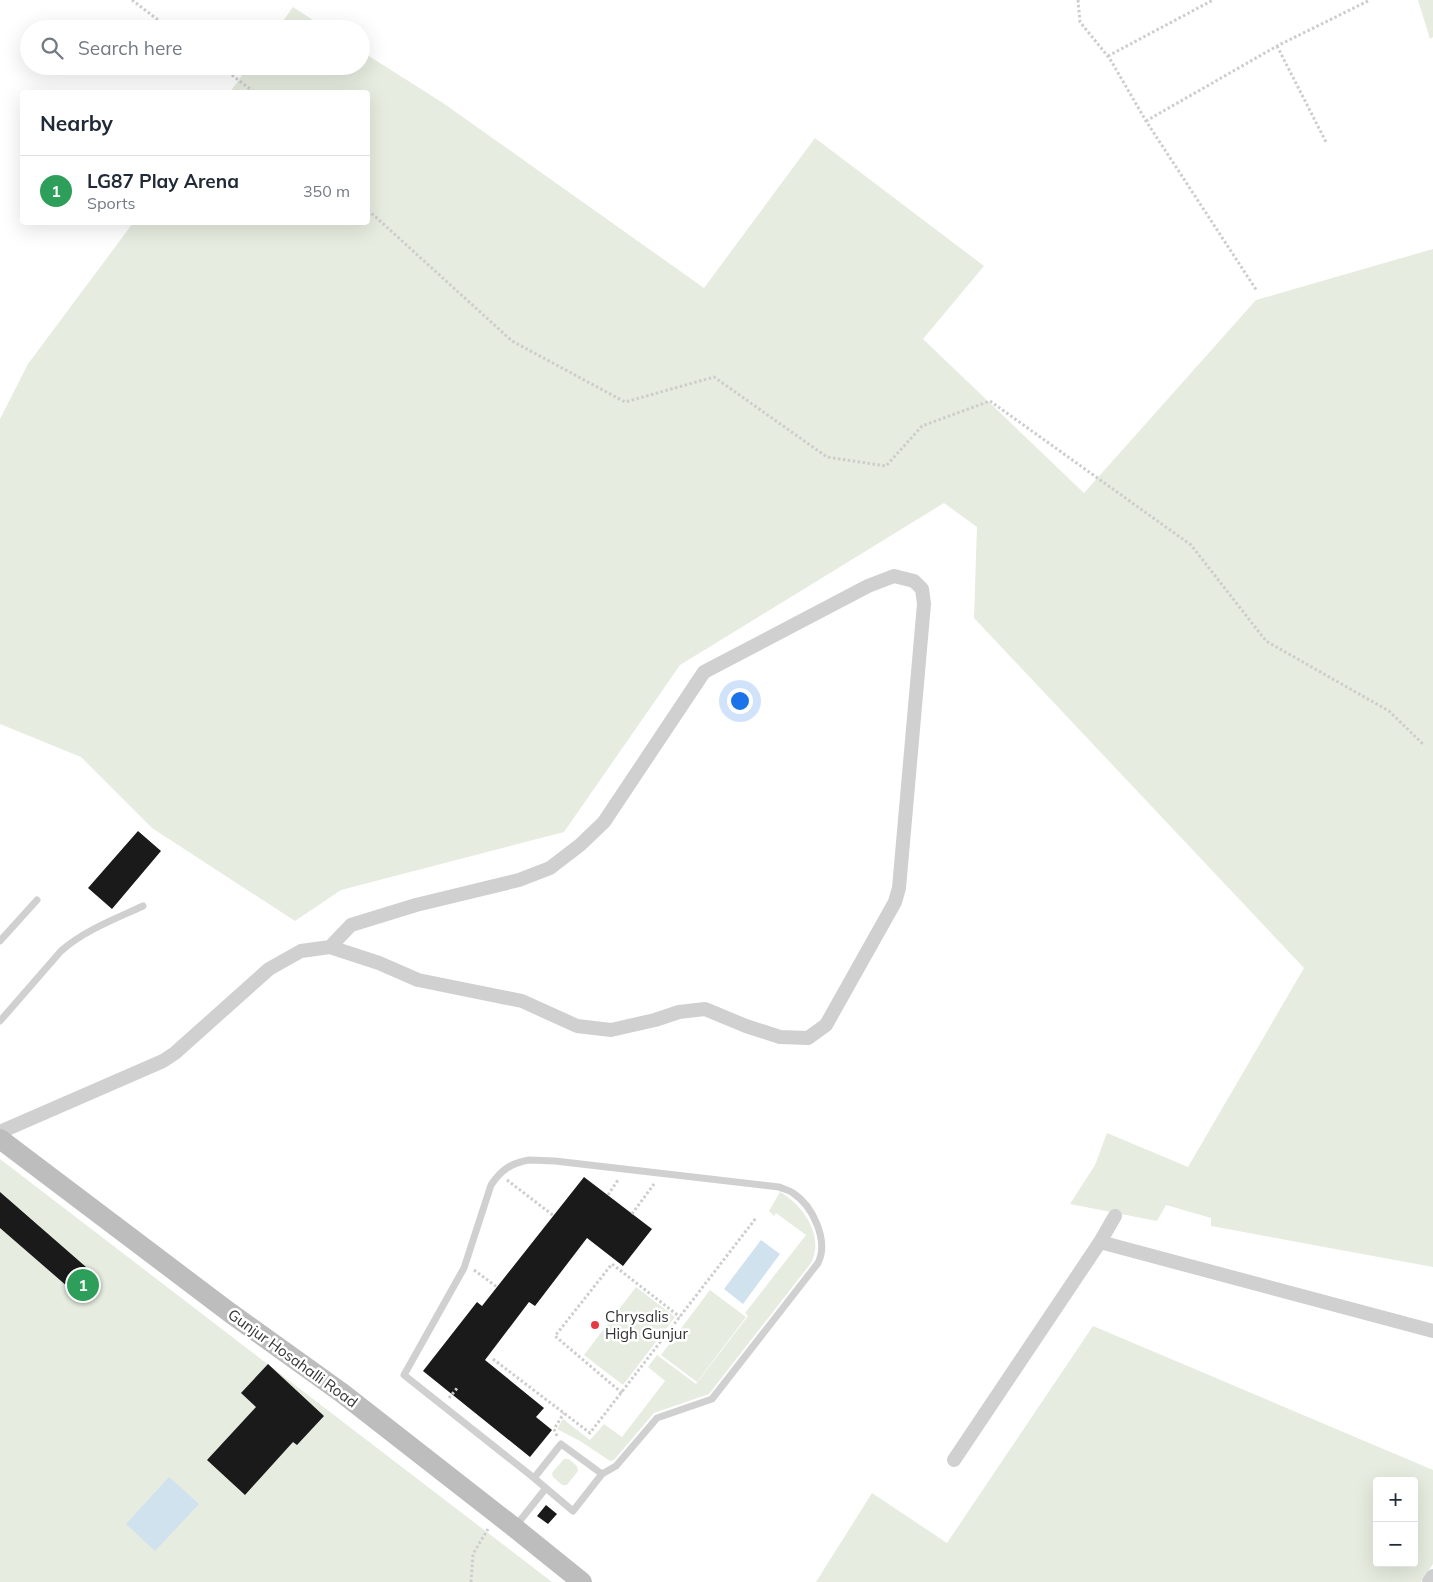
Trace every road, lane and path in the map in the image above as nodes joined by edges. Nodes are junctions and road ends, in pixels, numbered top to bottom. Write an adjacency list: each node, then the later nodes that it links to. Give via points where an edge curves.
1 (132, 0): 5 (path)
2 (1078, 0): 7 (path, via 1080,22)
3 (1212, 0): 7 (path)
4 (1370, 0): 6 (path)
5 (158, 20)
6 (1277, 46): 10 (path); 11 (path)
7 (1108, 56): 10 (path)
8 (232, 75): 9 (path)
9 (251, 90)
10 (1146, 122): 13 (path)
11 (1326, 142)
12 (370, 212): 14 (path, via 512,342 625,402 714,377 827,456 886,466 922,426 990,401 1191,546 1266,641 1389,711)
13 (1257, 291)
14 (1424, 744)
15 (37, 900): 17 (lane)
16 (143, 906): 19 (lane, via 86,932 72,942)
17 (0, 941)
18 (330, 947): 18 (street, via 418,980 522,1001 577,1026 611,1030 679,1012 705,1009 780,1037 808,1038 826,1025 895,902 899,888 924,604 922,589 914,581 894,576 868,586 704,672 604,822 550,868 519,880 416,905 351,925); 20 (street, via 301,951 270,969 163,1061)
19 (0, 1020)
20 (0, 1132)
21 (0, 1139): 43 (street, Gunjur Hosahalli Road, via 342,1393)
22 (626, 1169): 23 (lane, via 530,1160 518,1162); 24 (lane); 25 (path)
23 (498, 1174): 27 (path); 31 (lane, via 491,1184)
24 (662, 1174): 26 (path); 40 (lane, via 779,1187 793,1193 813,1216 822,1248 821,1258 712,1399 657,1418 616,1466)
25 (608, 1196)
26 (632, 1214)
27 (554, 1216)
28 (1116, 1216): 30 (street)
29 (756, 1218): 33 (path)
30 (1100, 1242): 34 (street); 39 (street)
31 (466, 1264): 32 (path); 41 (lane, via 404,1375)
32 (497, 1287)
33 (680, 1317): 36 (path); 36 (path, via 612,1264 555,1336)
34 (1433, 1331)
35 (493, 1359): 37 (path)
36 (622, 1393): 37 (path, via 590,1433)
37 (564, 1413): 38 (path, via 554,1429)
38 (561, 1444): 40 (lane); 41 (lane)
39 (954, 1460)
40 (602, 1474): 42 (lane, via 573,1511)
41 (534, 1478): 42 (lane)
42 (546, 1488): 44 (lane)
43 (496, 1514): 44 (street, Gunjur Hosahalli Road); 46 (path, via 474,1554)
44 (514, 1528): 47 (street, Gunjur Hosahalli Road)
45 (1433, 1576): 48 (street)
46 (471, 1582)
47 (582, 1582)
48 (1429, 1582)

